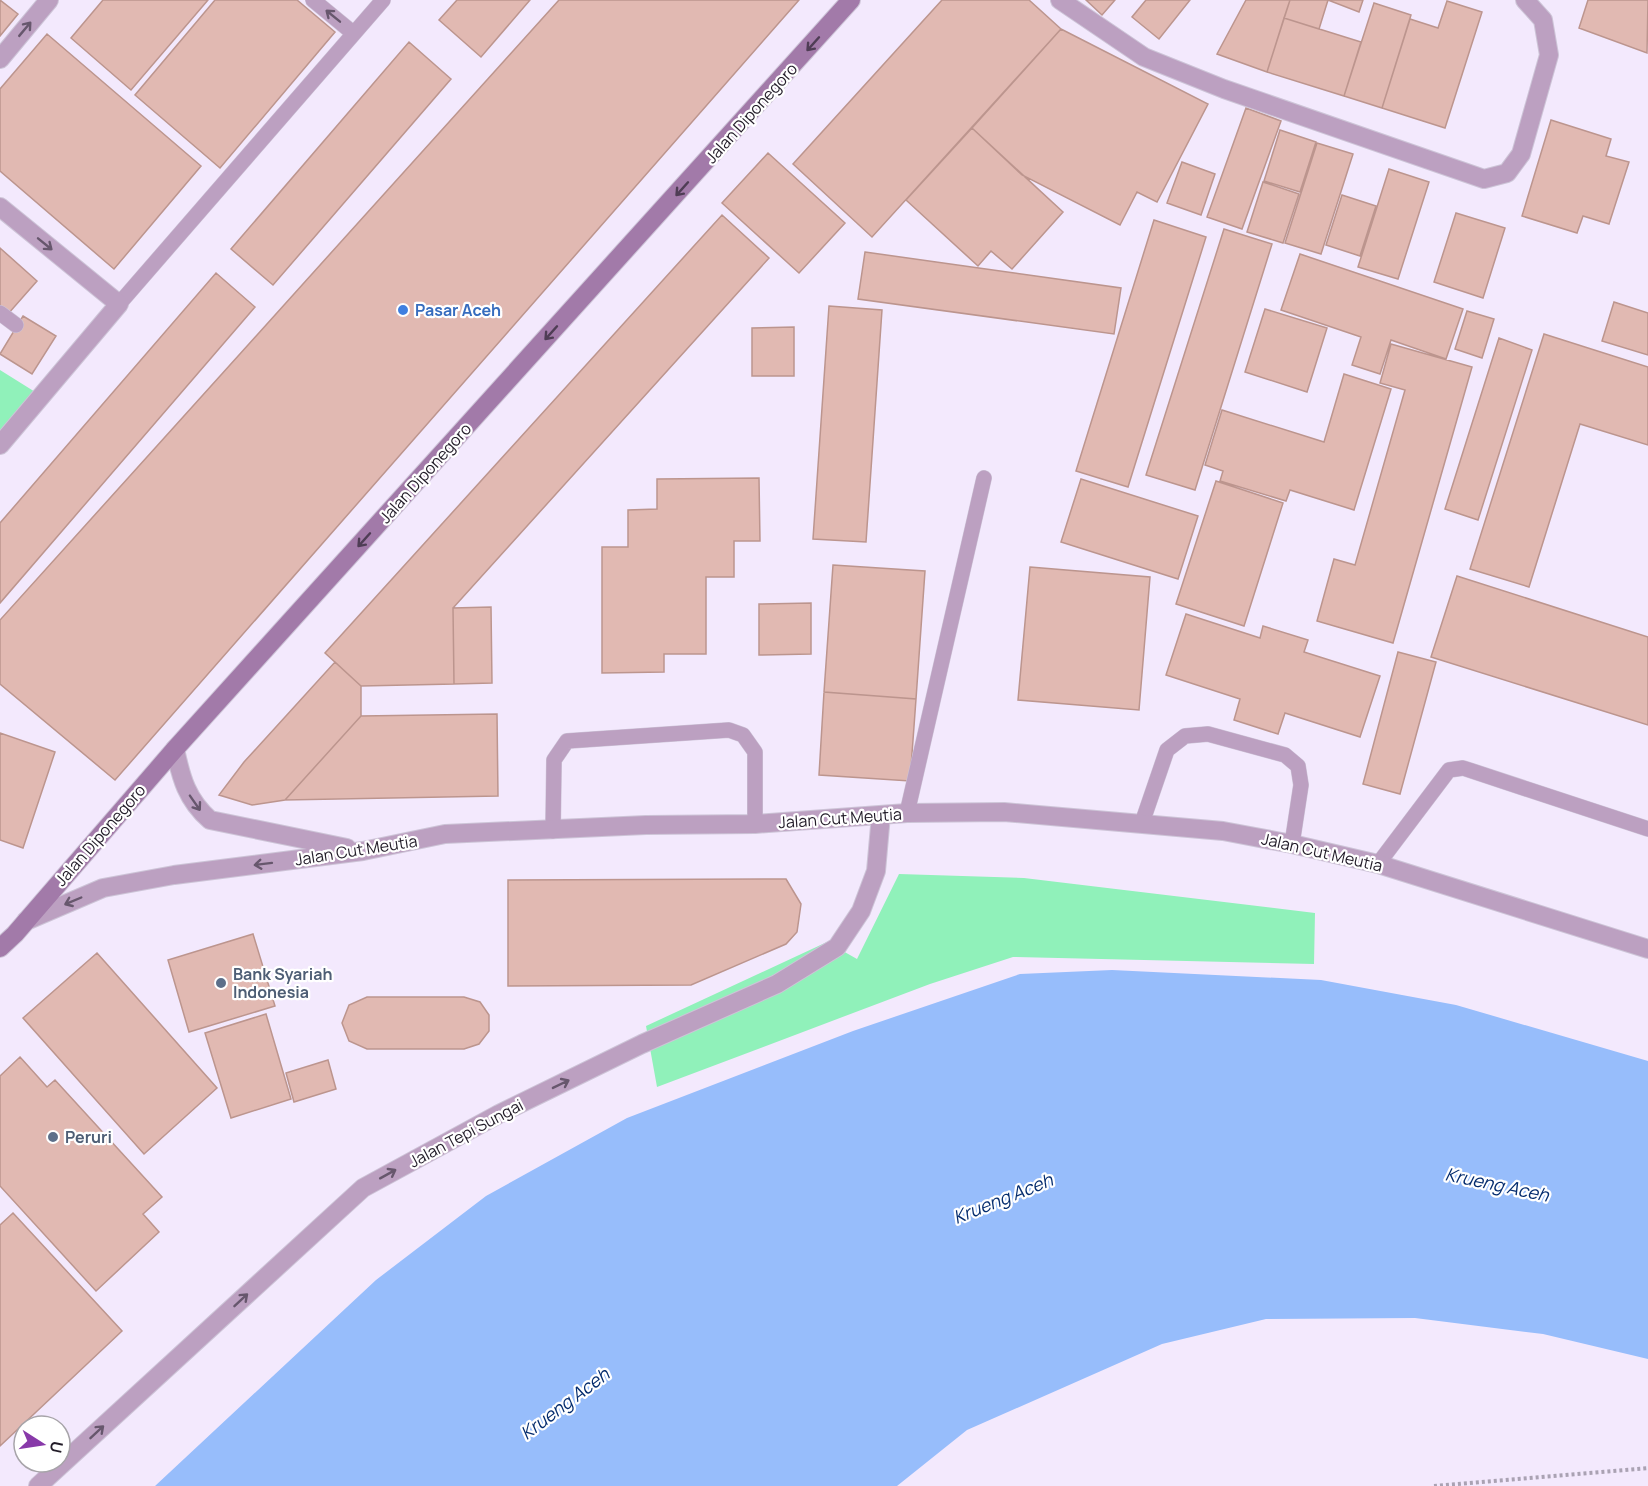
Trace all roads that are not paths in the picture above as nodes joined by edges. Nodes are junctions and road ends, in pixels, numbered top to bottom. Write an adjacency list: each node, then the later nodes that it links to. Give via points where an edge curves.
1 (49, 0): 8 (street, one-way to 1)
2 (313, 0): 7 (lane, one-way to 2)
3 (383, 0): 7 (lane)
4 (851, 0): 15 (main road, Jalan Diponegoro, one-way to 15)
5 (1060, 0): 6 (street, via 1144,57 1224,89 1484,179 1507,173 1521,154 1549,55 1544,20)
6 (1526, 0)
7 (353, 33): 10 (lane)
8 (0, 59)
9 (0, 207): 10 (street, one-way to 10)
10 (119, 304): 13 (street)
11 (0, 313): 12 (lane)
12 (16, 325)
13 (0, 446)
14 (984, 478): 16 (lane)
15 (175, 749): 23 (street, one-way to 23, via 182,780 194,806 210,820); 25 (main road, Jalan Diponegoro)
16 (907, 813): 17 (street, Jalan Cut Meutia); 18 (street, Jalan Cut Meutia, via 1004,812)
17 (881, 815): 19 (street, Jalan Cut Meutia); 28 (street, Jalan Tepi Sungai, one-way to 17, via 363,1188 499,1114 777,984 837,947 861,911 876,871)
18 (1142, 823): 22 (street, Jalan Cut Meutia, via 1223,831); 22 (lane, via 1167,750 1185,736 1208,734 1285,755 1298,766 1301,785)
19 (755, 824): 21 (street, Jalan Cut Meutia); 21 (lane, via 755,752 743,735 729,730 567,741 554,760)
20 (1648, 829): 24 (lane, via 1464,768 1449,770)
21 (553, 831): 23 (street, Jalan Cut Meutia, via 445,834)
22 (1292, 844): 24 (street, Jalan Cut Meutia)
23 (363, 851): 25 (street, Jalan Cut Meutia, one-way to 25, via 103,888)
24 (1378, 864): 27 (street, Jalan Cut Meutia)
25 (14, 927): 26 (main road, Jalan Diponegoro)
26 (0, 948)
27 (1648, 949)
28 (38, 1486)

